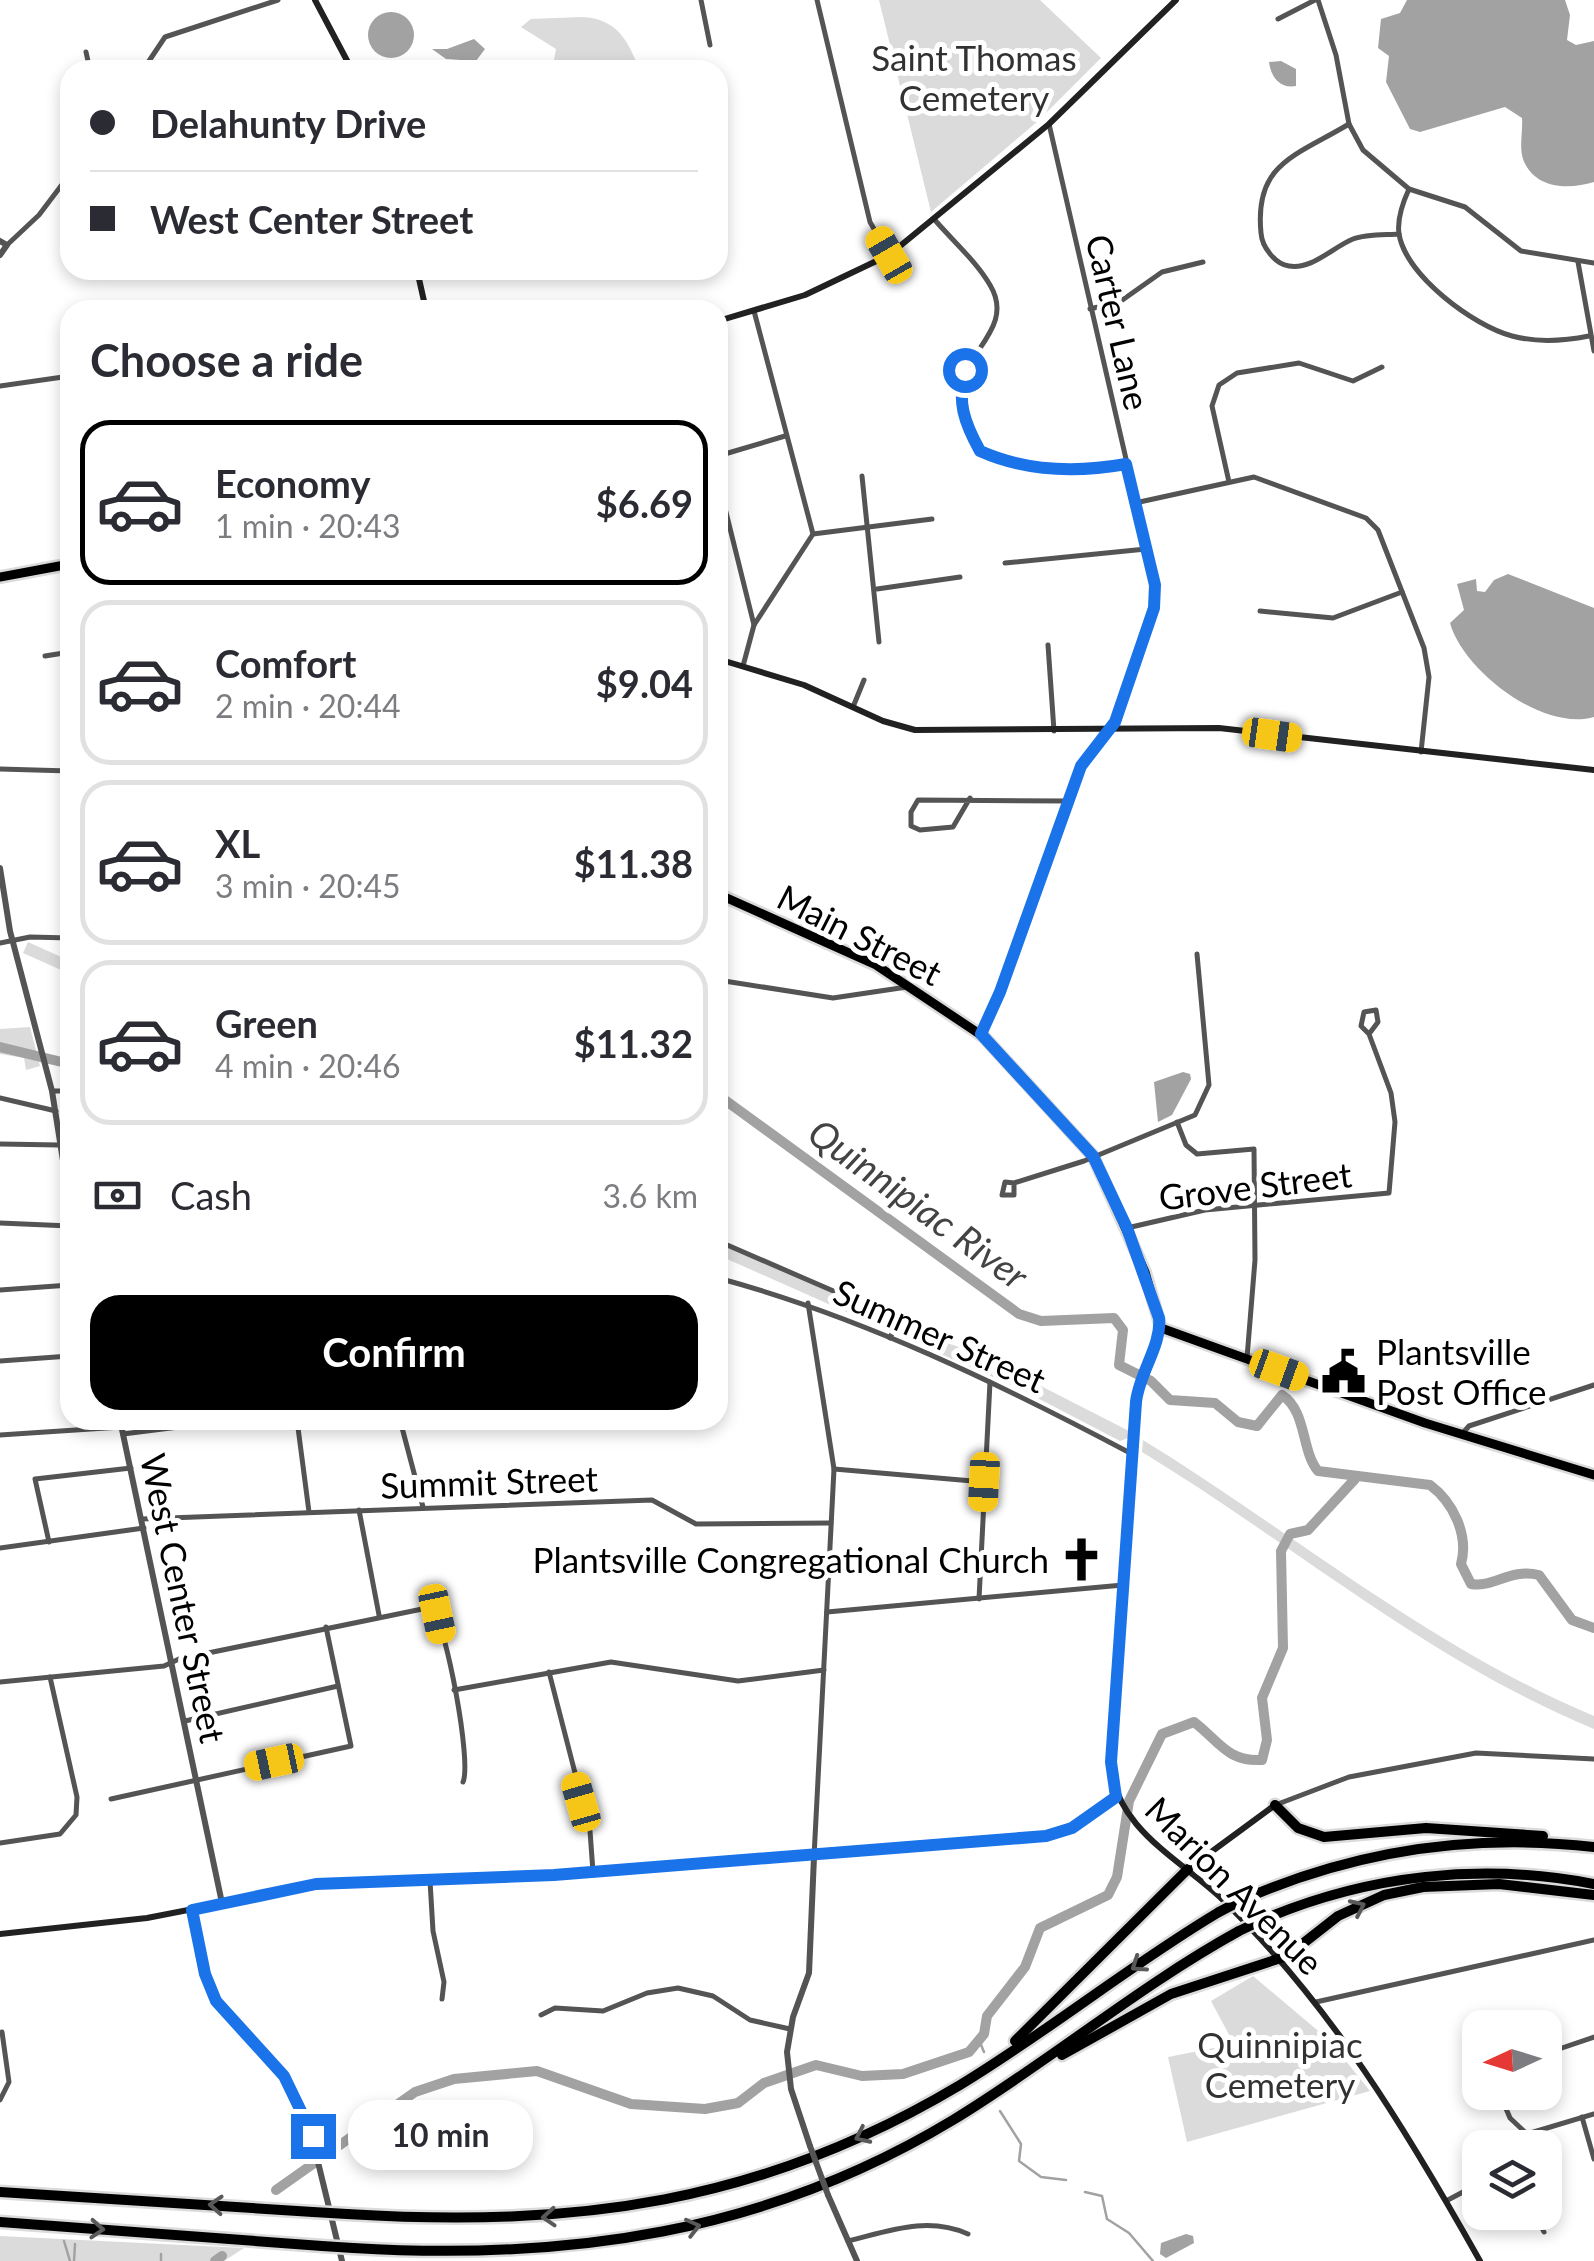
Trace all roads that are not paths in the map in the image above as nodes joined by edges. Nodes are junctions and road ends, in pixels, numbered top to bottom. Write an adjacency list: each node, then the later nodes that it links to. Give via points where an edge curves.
1 (278, 0): 11 (street, via 165,37)
2 (315, 0): 12 (main road)
3 (701, 0): 8 (street)
4 (817, 0): 20 (street, via 870,222)
5 (1176, 0): 13 (main road)
6 (1316, 0): 7 (street); 14 (street, via 1336,55)
7 (1278, 19)
8 (710, 45)
9 (86, 52): 10 (street)
10 (88, 60)
11 (150, 60)
12 (347, 60)
13 (1049, 124): 17 (main road); 25 (street, Carter Lane)
14 (1349, 124): 16 (street, via 1363,150); 18 (street, via 1277,167 1261,189 1262,241 1288,266 1306,265 1356,237)
15 (60, 187): 19 (street, via 39,215)
16 (1408, 189): 18 (street); 23 (street, via 1465,207 1520,252)
17 (934, 219): 20 (main road); 35 (street, via 992,287 997,310 959,393 964,423 980,451 1028,467)
18 (1399, 234): 28 (street, via 1410,260 1434,286 1493,330 1541,341)
19 (3, 243): 21 (street)
20 (889, 255): 26 (main road)
21 (0, 256)
22 (1203, 262): 25 (street, via 1162,272 1121,301)
23 (1578, 262): 24 (street); 28 (street)
24 (1594, 263)
25 (1090, 309): 35 (street, Carter Lane)
26 (754, 311): 27 (main road); 33 (street)
27 (728, 318)
28 (1590, 336): 29 (street)
29 (1594, 350)
30 (1382, 367): 37 (street, via 1353,381 1298,363 1237,373 1219,385 1212,406)
31 (60, 377): 32 (street)
32 (0, 386)
33 (785, 436): 34 (street); 42 (street)
34 (728, 453)
35 (1126, 464): 38 (street, Carter Lane)
36 (862, 476): 41 (street)
37 (1229, 482): 38 (street); 49 (street, via 1270,480 1366,518 1378,530)
38 (1135, 504): 43 (street, Carter Lane)
39 (932, 519): 41 (street)
40 (728, 520): 51 (street)
41 (869, 528): 42 (street); 48 (street)
42 (814, 534): 51 (street)
43 (1146, 549): 44 (street); 61 (street, Carter Lane, via 1154,608)
44 (1004, 563)
45 (60, 566): 46 (highway)
46 (0, 577)
47 (960, 577): 48 (street)
48 (877, 589): 52 (street)
49 (1402, 592): 50 (street, via 1333,618); 62 (street, via 1429,677)
50 (1260, 611)
51 (754, 625): 57 (street)
52 (880, 642)
53 (1048, 645): 60 (street)
54 (60, 654): 55 (street)
55 (45, 656)
56 (728, 662): 57 (main road)
57 (743, 666): 59 (main road)
58 (864, 680): 59 (street)
59 (853, 707): 60 (main road, via 914,730)
60 (1054, 730): 61 (main road)
61 (1109, 730): 62 (main road, via 1219,728); 67 (street, Carter Lane, via 1087,754)
62 (1421, 752): 64 (main road)
63 (0, 768): 65 (street)
64 (1594, 770)
65 (60, 771)
66 (970, 798): 66 (street, via 918,800 911,826 953,827); 67 (street)
67 (1068, 801): 76 (street, Carter Lane)
68 (0, 868): 71 (street)
69 (728, 898): 75 (highway, Main Street)
70 (60, 939): 71 (street)
71 (12, 941): 72 (street); 78 (street)
72 (0, 944)
73 (1197, 954): 82 (street, via 1209,1084 1195,1114)
74 (728, 982): 75 (street, via 832,998)
75 (911, 986): 76 (highway, Main Street)
76 (981, 1034): 86 (highway, Main Street)
77 (1369, 1034): 77 (street, via 1361,1019 1376,1010 1378,1022); 88 (street, Grove Street, via 1394,1122 1389,1193)
78 (52, 1091): 79 (street); 81 (street)
79 (60, 1091)
80 (0, 1098): 81 (street)
81 (56, 1111): 84 (street)
82 (1177, 1122): 86 (street); 88 (street, via 1197,1154 1254,1149)
83 (0, 1144): 84 (street)
84 (59, 1145): 85 (street)
85 (60, 1149)
86 (1093, 1156): 87 (street); 91 (highway, Main Street)
87 (1014, 1183)
88 (1254, 1207): 91 (street, Grove Street, via 1205,1210); 100 (street)
89 (0, 1223): 90 (street)
90 (60, 1226)
91 (1127, 1228): 97 (highway, Main Street)
92 (728, 1246): 98 (street, via 898,1319)
93 (728, 1281): 96 (street, Summer Street)
94 (60, 1286): 95 (street)
95 (0, 1290)
96 (808, 1302): 98 (street, Summer Street); 112 (street)
97 (1160, 1328): 100 (highway); 110 (main road, via 1139,1381)
98 (890, 1339): 102 (street, Summer Street)
99 (60, 1357): 101 (street)
100 (1247, 1358): 109 (highway)
101 (0, 1360)
102 (990, 1382): 110 (street, Summer Street); 114 (street)
103 (1594, 1386): 109 (street, via 1469,1426)
104 (69, 1430): 108 (street)
105 (122, 1430): 111 (street, West Center Street)
106 (298, 1430): 117 (street)
107 (403, 1430): 115 (street)
108 (0, 1434)
109 (1462, 1434): 113 (highway)
110 (1135, 1456): 123 (main road)
111 (131, 1468): 118 (street, West Center Street); 121 (street, via 35,1479)
112 (834, 1469): 114 (street); 119 (street)
113 (1594, 1475)
114 (984, 1482): 124 (street)
115 (423, 1508): 116 (street, Summit Street); 119 (street, Summit Street, via 652,1500 696,1524)
116 (360, 1510): 117 (street, Summit Street); 126 (street)
117 (309, 1512): 118 (street, Summit Street)
118 (142, 1518): 120 (street, West Center Street)
119 (831, 1523): 125 (street)
120 (144, 1528): 121 (street); 128 (street, West Center Street)
121 (50, 1542): 122 (street)
122 (0, 1548)
123 (1125, 1585): 124 (street); 139 (main road, via 1111,1762)
124 (979, 1600): 125 (street)
125 (827, 1612): 129 (street)
126 (379, 1615): 127 (street); 134 (street, via 432,1607)
127 (326, 1627): 128 (street); 133 (street)
128 (171, 1662): 131 (street); 135 (street, West Center Street)
129 (824, 1670): 130 (street, via 738,1681 612,1662); 144 (street)
130 (549, 1672): 134 (street); 146 (street, via 590,1832)
131 (50, 1676): 132 (street); 142 (street, via 78,1797 76,1815 60,1834)
132 (0, 1682)
133 (338, 1686): 135 (street); 137 (street, via 351,1746)
134 (454, 1690): 138 (street)
135 (184, 1721): 137 (street, West Center Street)
136 (1594, 1760): 141 (street, via 1476,1753 1349,1777)
137 (197, 1780): 140 (street); 150 (street, West Center Street)
138 (463, 1782)
139 (1116, 1797): 144 (main road, via 1054,1834); 145 (main road, Marion Avenue)
140 (111, 1799)
141 (1275, 1805): 143 (highway, via 1298,1828 1324,1836 1426,1828); 145 (main road)
142 (0, 1843)
143 (1594, 1844): 162 (highway, one-way to 162, bridge, via 1490,1842 1404,1850 1320,1870 1219,1912)
144 (814, 1857): 146 (main road); 158 (street, via 809,1973)
145 (1188, 1869): 154 (main road, Marion Avenue); 162 (highway, via 1029,2029)
146 (593, 1872): 147 (main road)
147 (430, 1881): 150 (main road, via 316,1884); 155 (street)
148 (1594, 1884): 163 (highway, bridge, via 1519,1874 1422,1876 1346,1891 1239,1931)
149 (1594, 1895): 154 (highway, one-way to 149, via 1338,1916 1408,1889 1500,1884)
150 (222, 1903): 151 (main road)
151 (192, 1910): 152 (main road); 177 (street, via 216,2001 284,2076 301,2105)
152 (0, 1934)
153 (1594, 1940): 156 (street)
154 (1280, 1959): 156 (main road, Marion Avenue); 163 (highway, via 1157,2000)
155 (442, 1999)
156 (1316, 2002): 173 (main road, Marion Avenue)
157 (541, 2014): 158 (street, via 555,2008 603,2010 678,1988 713,1996 750,2020)
158 (790, 2029): 176 (street, bridge, via 790,2085)
159 (2, 2032): 164 (street, via 9,2082)
160 (1594, 2036): 161 (street)
161 (1562, 2048)
162 (964, 2082): 171 (highway, one-way to 171, bridge, via 812,2158 678,2198 525,2219)
163 (1001, 2088): 174 (highway, one-way to 163, bridge, via 353,2248 513,2253 600,2245 699,2226 850,2173)
164 (0, 2100)
165 (1507, 2110): 168 (street)
166 (1594, 2114): 167 (street)
167 (1582, 2117): 169 (street); 170 (street)
168 (1523, 2130)
169 (1540, 2130)
170 (1594, 2159)
171 (0, 2192)
172 (1462, 2193): 173 (street)
173 (1446, 2201): 179 (main road, Marion Avenue)
174 (0, 2222)
175 (968, 2234): 176 (street, via 912,2225)
176 (848, 2241): 178 (street)
177 (342, 2261)
178 (858, 2261)
179 (1480, 2261)

